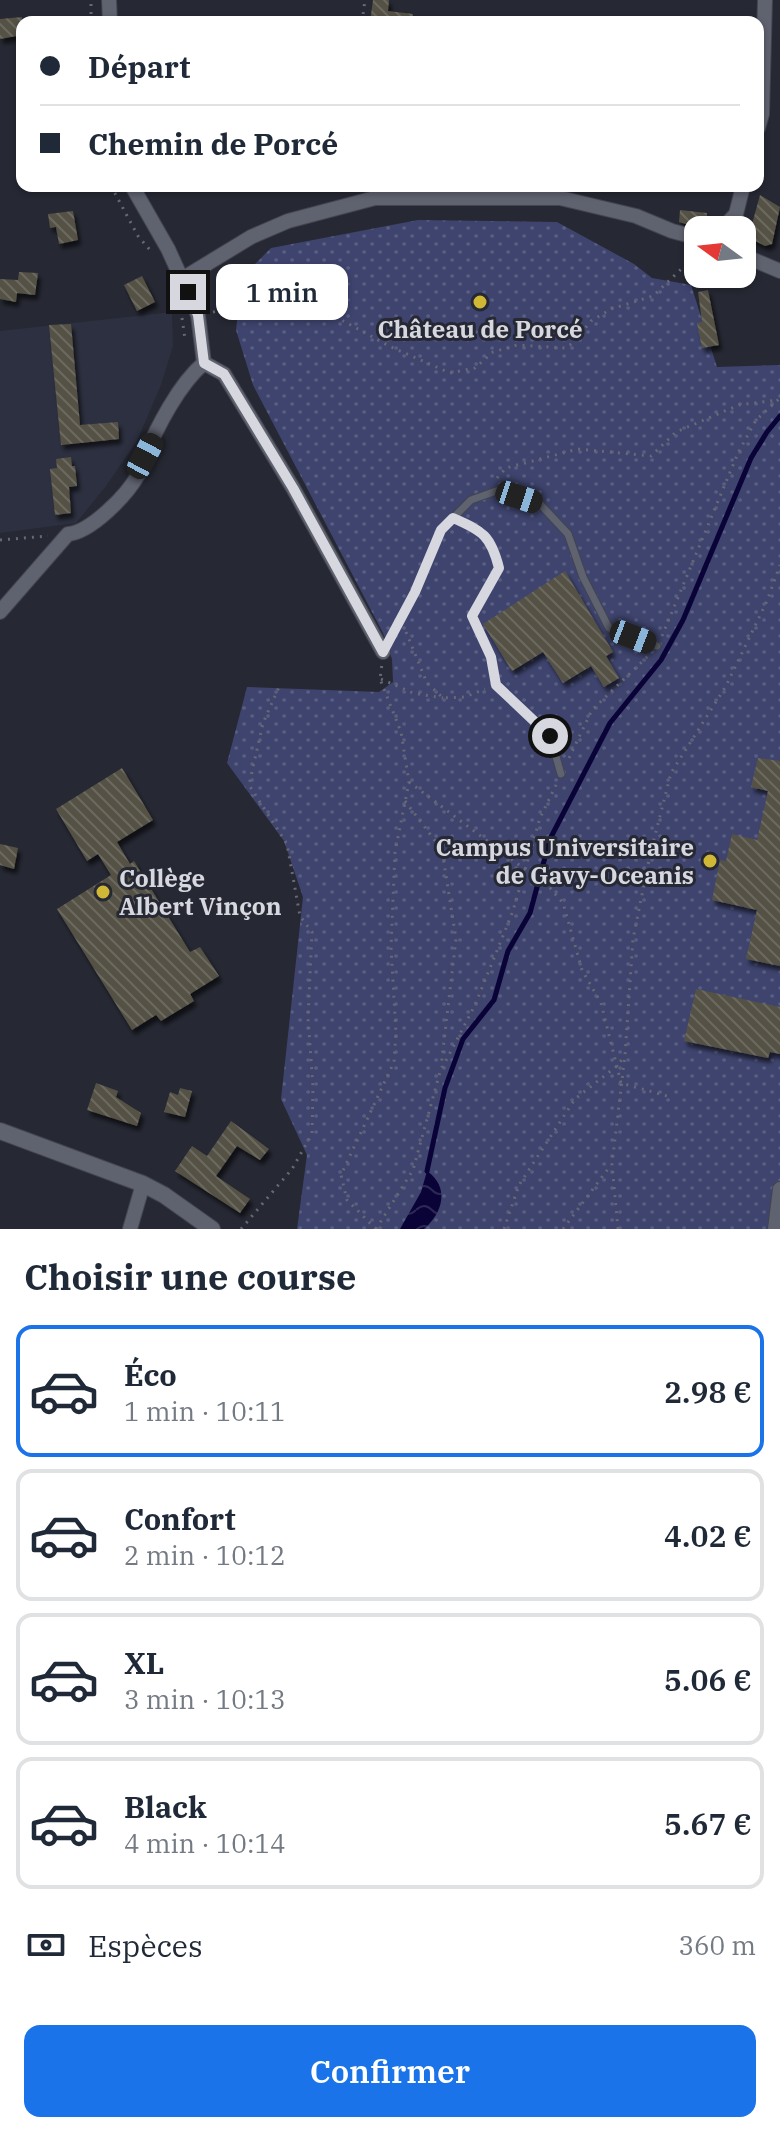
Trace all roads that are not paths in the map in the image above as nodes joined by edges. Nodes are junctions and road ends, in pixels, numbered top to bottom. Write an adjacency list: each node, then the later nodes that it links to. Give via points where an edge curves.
1 (765, 0): 2 (street)
2 (764, 38)
3 (135, 192): 9 (street)
4 (742, 192): 5 (street)
5 (734, 216)
6 (684, 234): 9 (street, via 636,216 560,198 375,198 288,221)
7 (756, 261): 8 (street)
8 (780, 271)
9 (182, 279): 10 (street, via 198,315)
10 (204, 363): 12 (street, via 188,376 138,476 102,517 68,534); 14 (street, via 224,374)
11 (453, 518): 13 (lane, via 471,500 499,490 539,503 568,534 609,628); 14 (lane, via 441,530); 15 (lane, via 481,530 494,548 499,568 472,616 491,657 496,685 550,736)
12 (0, 612)
13 (657, 646)
14 (383, 652)
15 (561, 774)
16 (0, 1131): 17 (street)
17 (143, 1184): 19 (street); 20 (street)
18 (780, 1189): 21 (street)
19 (130, 1229)
20 (212, 1229)
21 (775, 1229)

